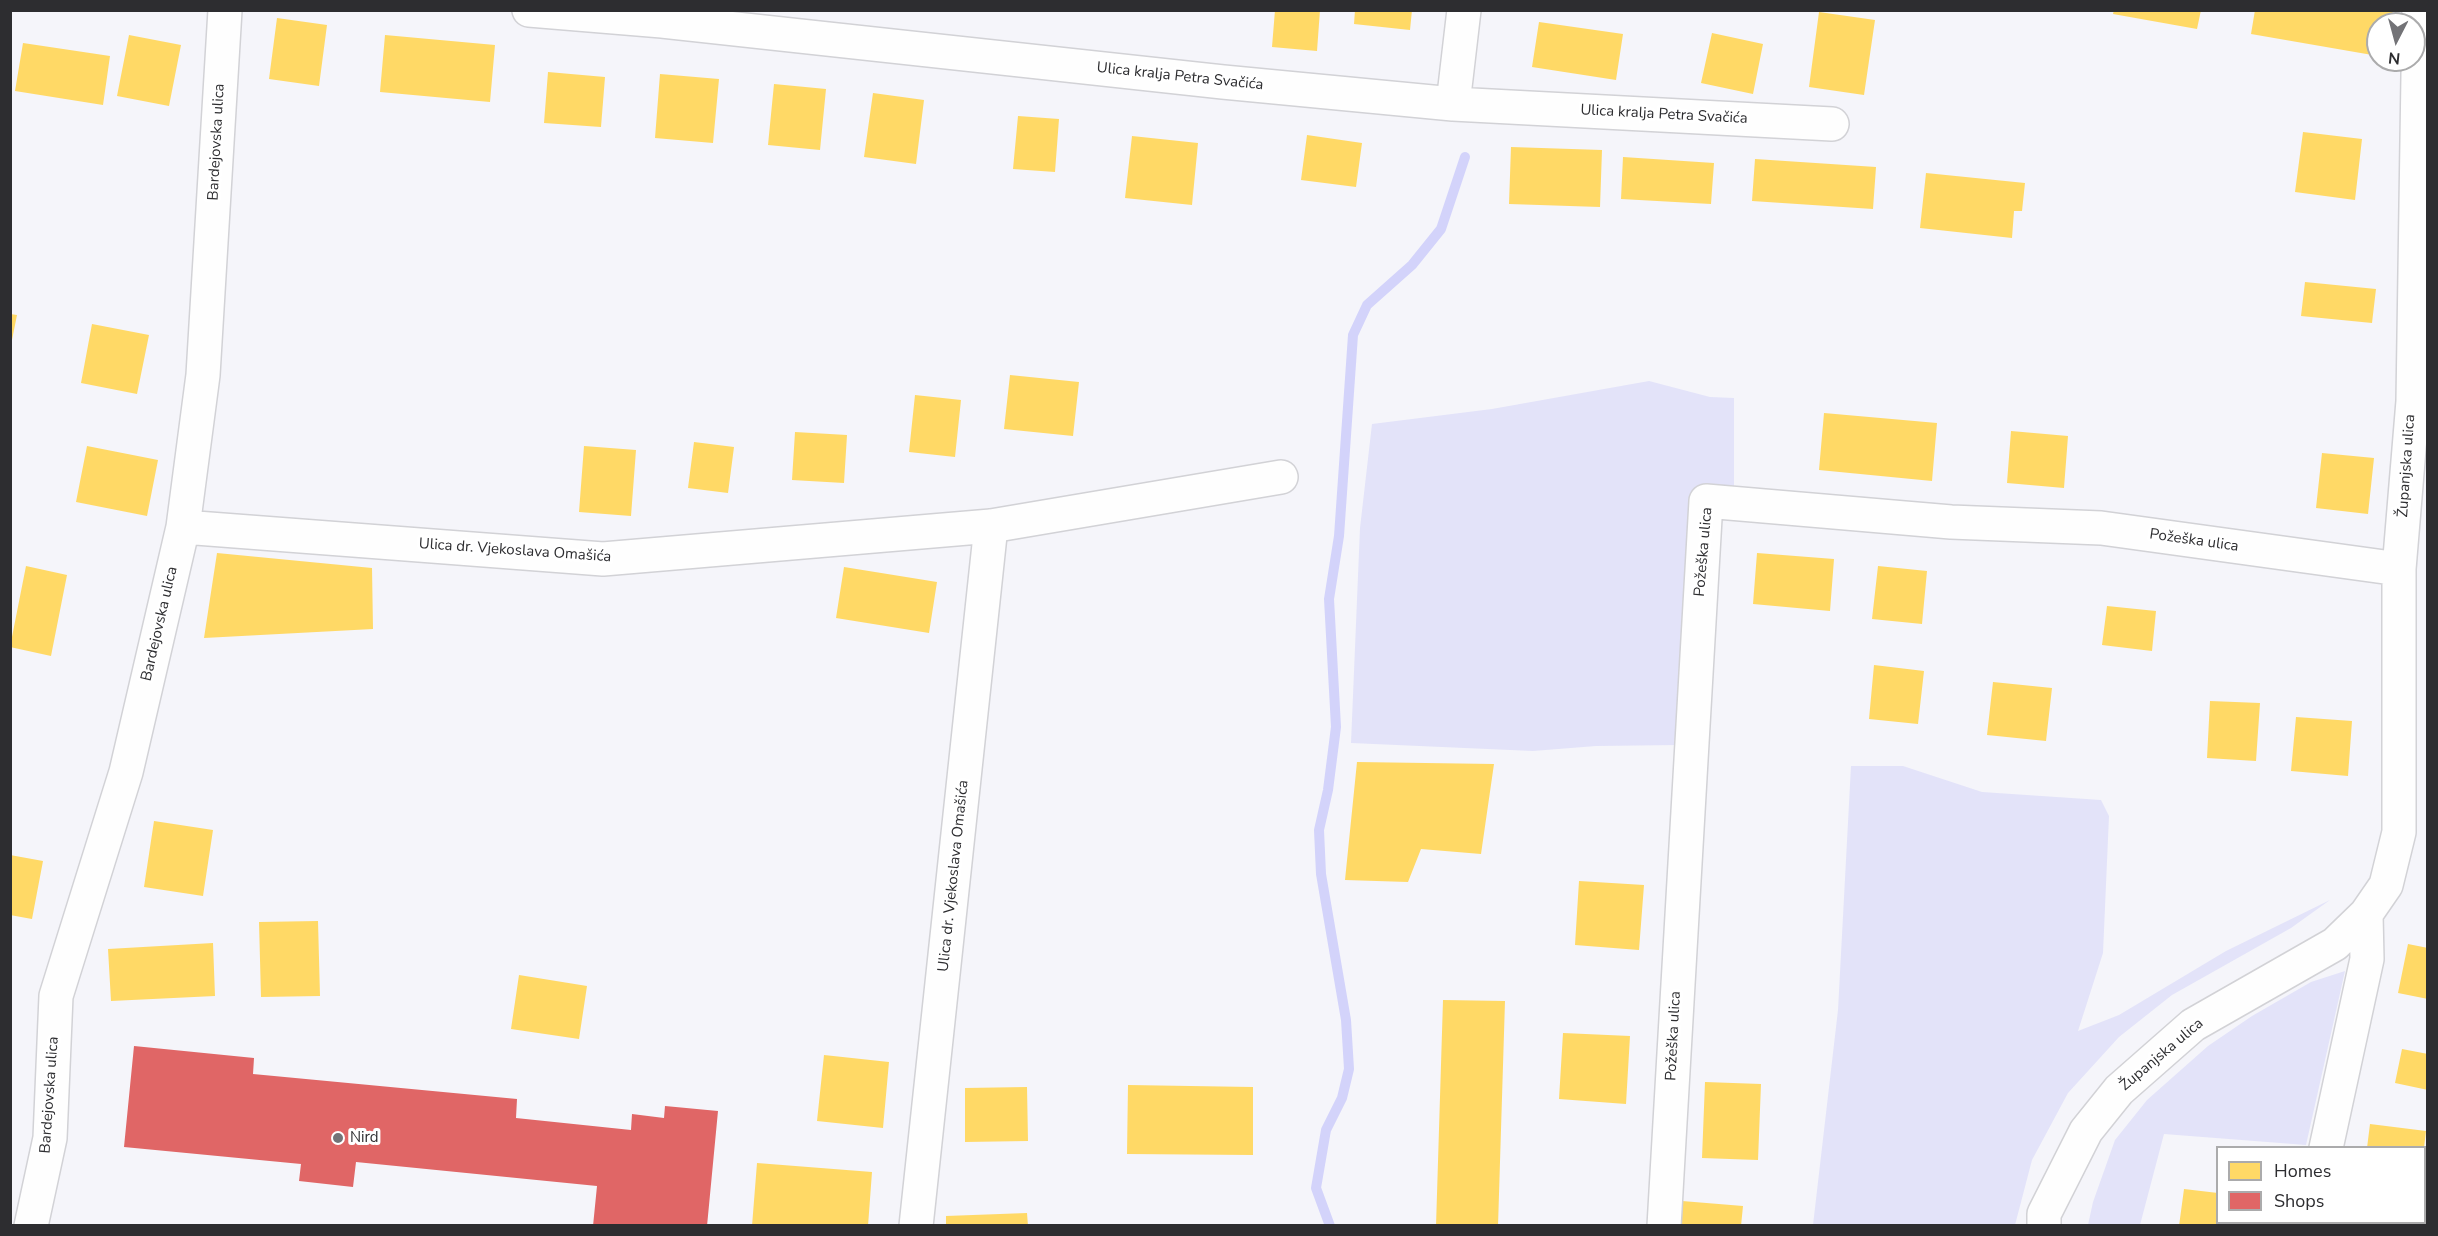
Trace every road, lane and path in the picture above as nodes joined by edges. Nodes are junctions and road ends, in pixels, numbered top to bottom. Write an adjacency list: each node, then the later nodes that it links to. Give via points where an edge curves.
1 (225, 10): 10 (street, Bardejovska ulica, via 203,375)
2 (529, 10): 5 (street, Ulica kralja Petra Svačića)
3 (1464, 10): 5 (street)
4 (2418, 10): 7 (street, Županjska ulica)
5 (1454, 104): 6 (street, Ulica kralja Petra Svačića)
6 (1832, 124)
7 (2420, 403): 11 (street, Županjska ulica)
8 (1281, 477): 9 (street, Ulica dr. Vjekoslava Omašića)
9 (991, 526): 10 (street, Ulica dr. Vjekoslava Omašića, via 603,559); 15 (street, Ulica dr. Vjekoslava Omašića)
10 (183, 527): 14 (street, Bardejovska ulica, via 126,772 56,996 50,1138)
11 (2399, 569): 12 (street, Županjska ulica, via 2399,832 2386,885); 16 (street, Požeška ulica, via 2101,528 1951,522 1706,501)
12 (2366, 914): 13 (street, via 2367,959); 17 (street, Županjska ulica, via 2335,944 2193,1025 2119,1090 2086,1131 2044,1214)
13 (2326, 1146)
14 (31, 1226)
15 (916, 1226)
16 (1664, 1226)
17 (2044, 1226)

